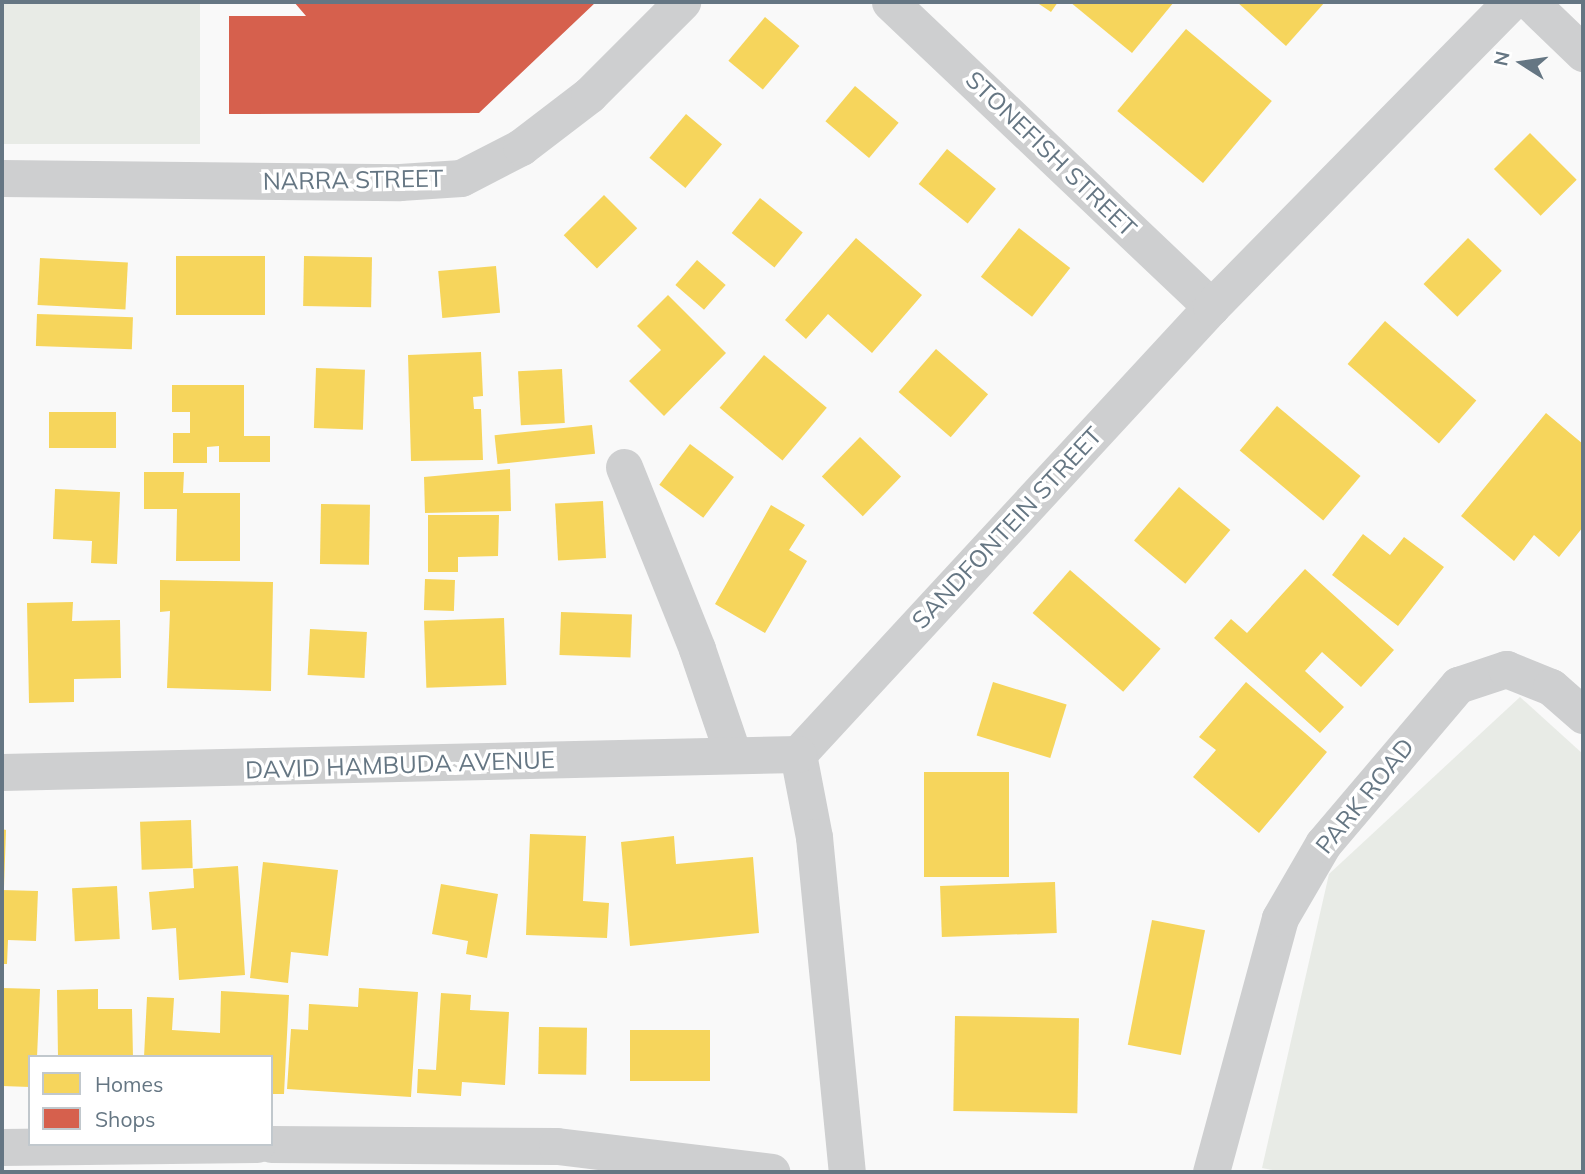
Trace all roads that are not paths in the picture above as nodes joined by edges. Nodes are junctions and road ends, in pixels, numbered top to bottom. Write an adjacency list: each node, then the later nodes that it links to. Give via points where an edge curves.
1 (682, 2): 6 (street, NARRA STREET, via 589,96 521,148 461,178 400,182)
2 (890, 2): 7 (street, STONEFISH STREET)
3 (1511, 2): 7 (street, SANDFONTEIN STREET)
4 (1530, 2): 5 (street)
5 (1583, 53)
6 (2, 178)
7 (1211, 307): 10 (street, SANDFONTEIN STREET)
8 (625, 467): 11 (street, via 697,649)
9 (1583, 715): 18 (street, PARK ROAD, via 1551,687 1506,669 1458,685 1322,844 1280,918)
10 (798, 754): 11 (street, DAVID HAMBUDA AVENUE); 17 (street, via 814,837)
11 (733, 755): 12 (street, DAVID HAMBUDA AVENUE)
12 (2, 772)
13 (273, 1144): 16 (street, via 557,1146)
14 (87, 1146): 15 (street)
15 (2, 1147)
16 (771, 1172)
17 (847, 1172)
18 (1211, 1172)

